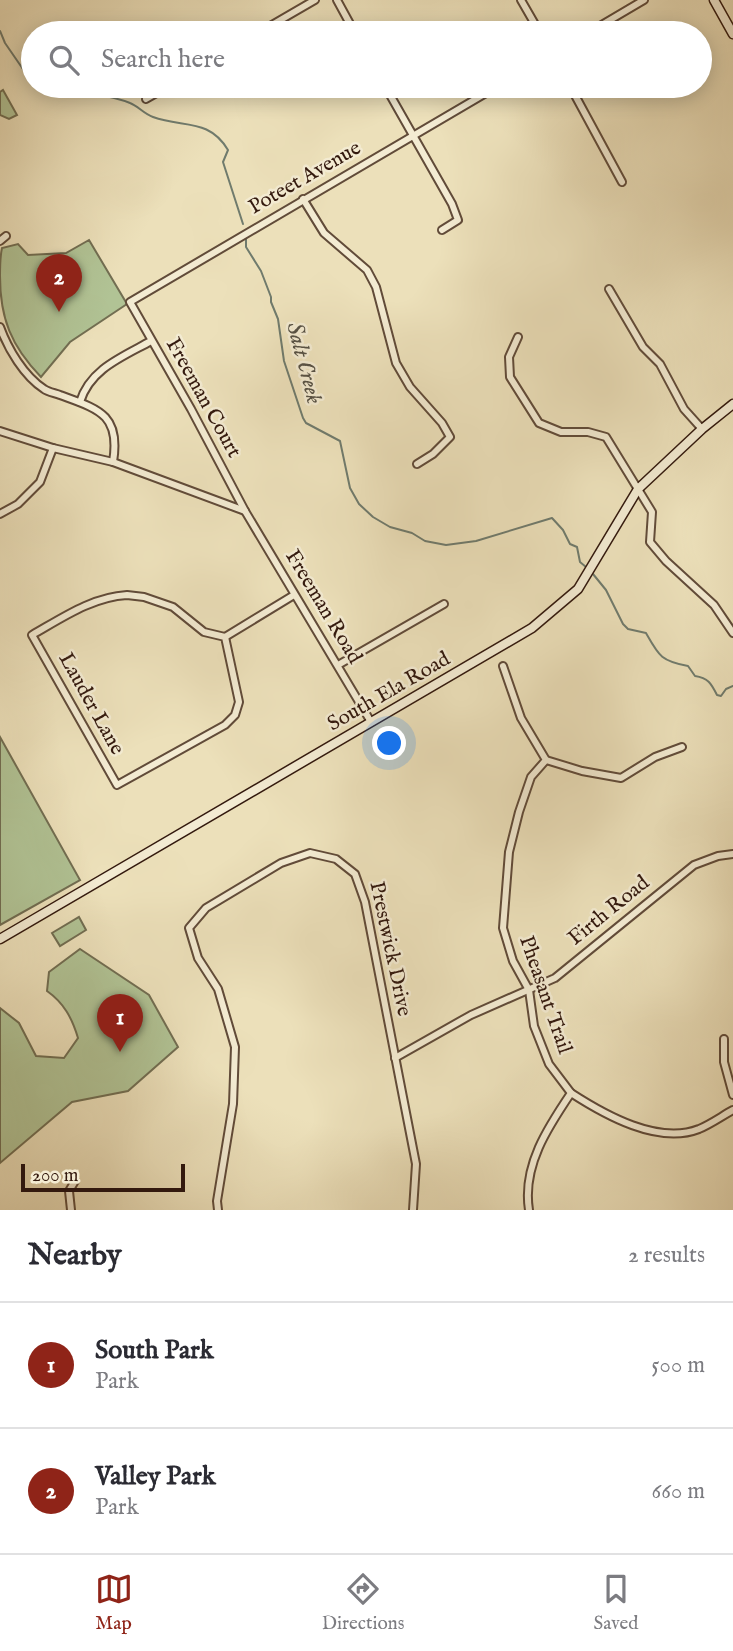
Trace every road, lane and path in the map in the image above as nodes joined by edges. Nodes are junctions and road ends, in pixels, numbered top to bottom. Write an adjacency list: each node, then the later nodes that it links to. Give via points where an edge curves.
1 (315, 0): 6 (street)
2 (337, 0): 7 (street)
3 (521, 0): 8 (street)
4 (643, 0): 9 (street)
5 (714, 0): 10 (main road)
6 (279, 21)
7 (348, 21)
8 (533, 21)
9 (608, 21)
10 (733, 34)
11 (392, 98): 14 (street)
12 (477, 98): 14 (street, Poteet Avenue)
13 (576, 98): 15 (street)
14 (412, 135): 16 (street, Poteet Avenue); 17 (street, via 458,220)
15 (622, 182)
16 (303, 199): 19 (street, Poteet Avenue); 28 (street, via 324,233 367,270 376,287 396,363)
17 (442, 230)
18 (609, 289): 25 (street, via 684,409)
19 (130, 302): 22 (street, Freeman Court)
20 (0, 327): 23 (street, via 19,364 44,389)
21 (518, 337): 32 (street, via 509,357 510,377 539,422 561,432 606,437)
22 (151, 341): 23 (street, via 99,371); 33 (street, Freeman Court)
23 (80, 402): 30 (street, via 104,414 112,425)
24 (733, 404): 25 (main road, South Ela Road)
25 (702, 429): 32 (main road, South Ela Road)
26 (0, 431): 29 (street)
27 (459, 431): 28 (street)
28 (447, 433): 31 (street, via 450,437 442,446)
29 (53, 448): 30 (street); 34 (street, via 40,482)
30 (113, 462): 33 (street)
31 (418, 464)
32 (638, 489): 37 (street, via 652,512 650,542 714,606); 41 (main road, South Ela Road, via 570,596 532,628)
33 (246, 511): 35 (street, Freeman Road)
34 (0, 514)
35 (294, 595): 38 (street); 39 (street, Freeman Road)
36 (444, 604): 39 (street)
37 (733, 633)
38 (225, 637): 38 (street, Lauder Lane, via 204,632 173,607 127,595 84,606 32,635 117,786 235,715 239,702)
39 (338, 665): 41 (street, Freeman Road)
40 (503, 666): 43 (street, via 521,719)
41 (371, 722): 45 (main road, South Ela Road)
42 (682, 747): 43 (street, via 621,778)
43 (545, 760): 46 (street, Pheasant Trail, via 531,777 509,852 503,928 513,961)
44 (733, 853): 46 (street, Firth Road, via 694,865 555,978)
45 (0, 939)
46 (529, 989): 48 (street, Firth Road, via 471,1015); 49 (street, Pheasant Trail, via 534,1026 549,1064)
47 (724, 1039): 50 (street, via 724,1062)
48 (396, 1058): 54 (street, Prestwick Drive, via 365,902 355,874 336,859 303,854 206,908 189,928 198,958 218,989 235,1047 233,1104); 55 (street, via 416,1164)
49 (571, 1093): 51 (street, via 632,1125 666,1133 698,1130); 56 (street, via 544,1133 532,1167)
50 (733, 1095)
51 (733, 1110)
52 (75, 1181): 53 (street, via 69,1191)
53 (71, 1210)
54 (218, 1210)
55 (414, 1210)
56 (529, 1210)

